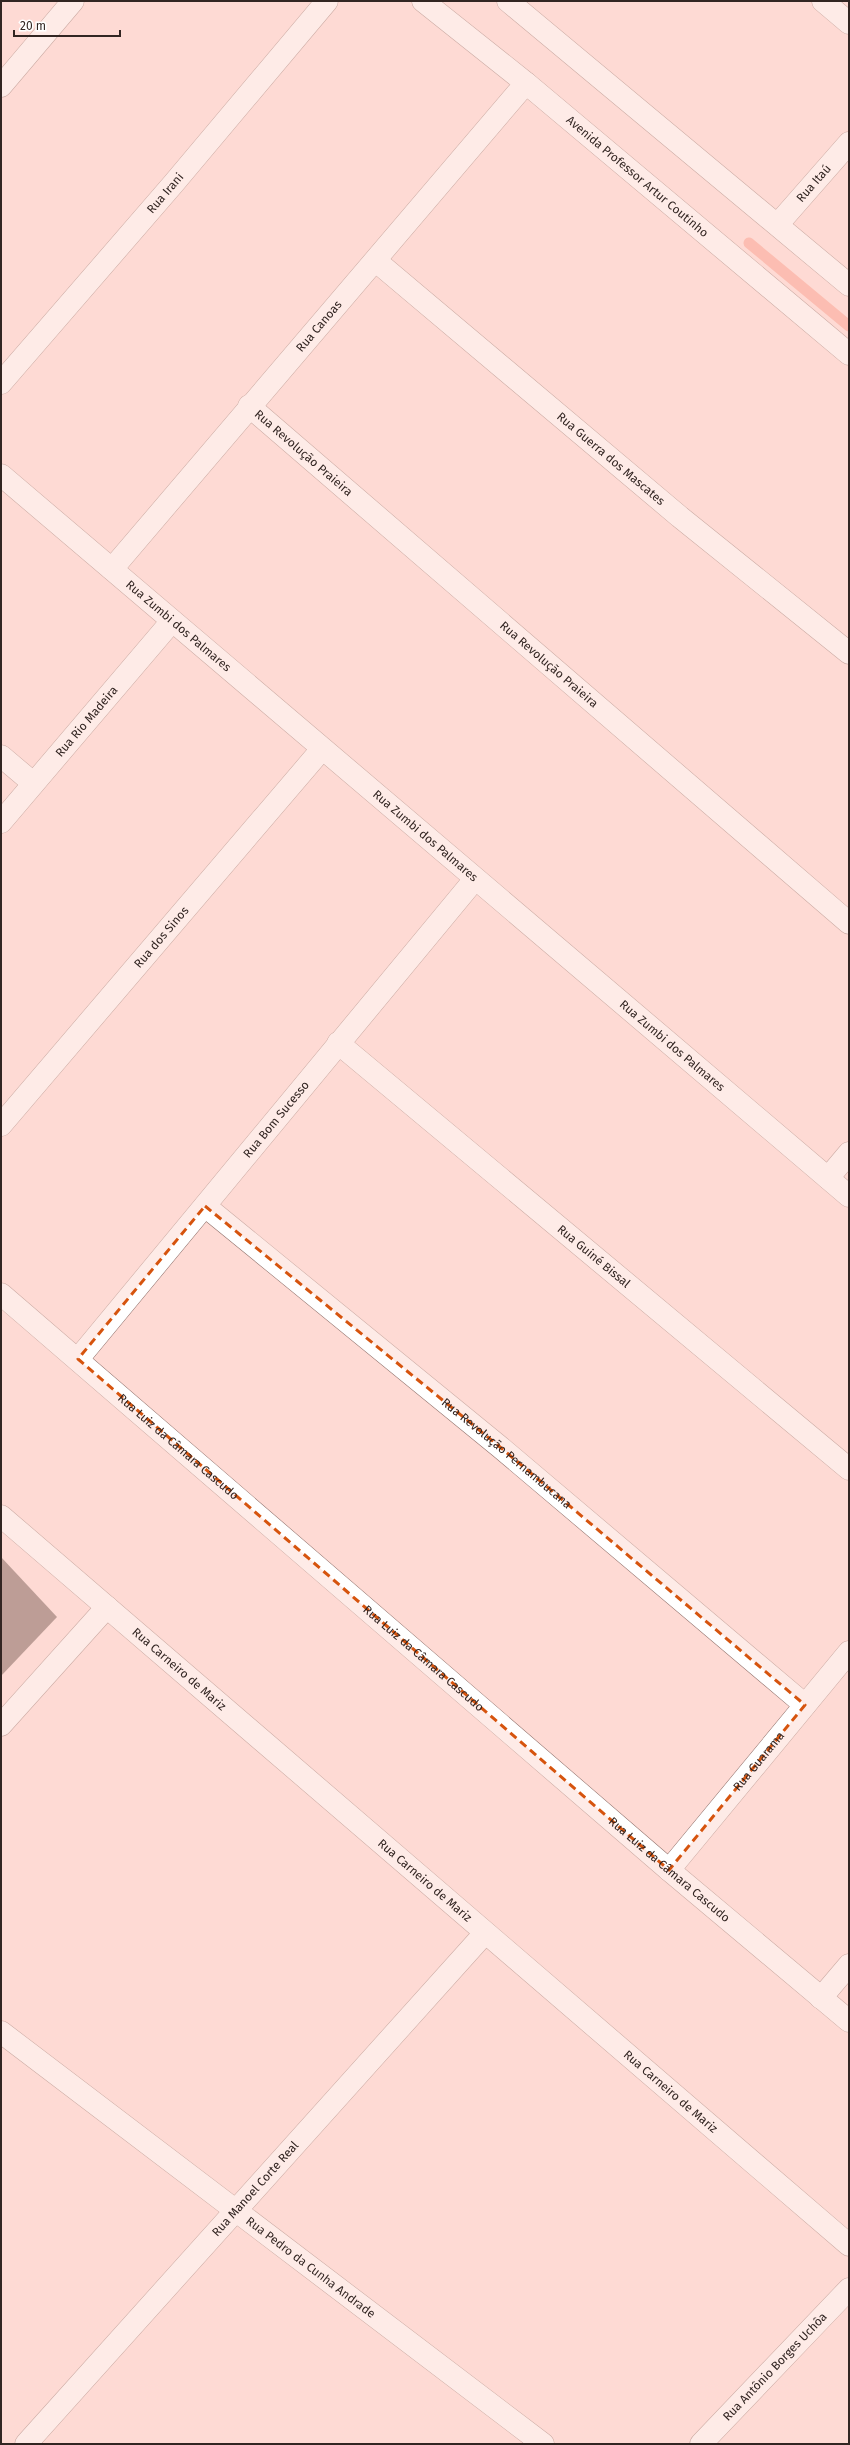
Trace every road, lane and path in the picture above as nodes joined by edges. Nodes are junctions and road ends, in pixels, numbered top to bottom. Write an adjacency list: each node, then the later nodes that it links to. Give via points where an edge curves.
1 (73, 1): 8 (street)
2 (327, 1): 14 (street, Rua Irani, via 174,184)
3 (423, 1): 7 (street, Avenida Professor Artur Coutinho)
4 (508, 1): 10 (street)
5 (823, 1): 6 (street)
6 (849, 22)
7 (526, 83): 11 (street, Rua Canoas); 13 (street, Avenida Professor Artur Coutinho)
8 (1, 86)
9 (849, 143): 10 (street, Rua Itaú)
10 (778, 224): 12 (street)
11 (376, 261): 15 (street, Rua Canoas); 19 (street, Rua Guerra dos Mascates, via 680,517)
12 (849, 284)
13 (849, 354)
14 (1, 382)
15 (249, 406): 17 (street, Rua Canoas); 25 (street, Rua Revolução Praieira)
16 (1, 475): 17 (street, Rua Zumbi dos Palmares)
17 (112, 569): 18 (street, Rua Zumbi dos Palmares)
18 (172, 621): 20 (street, Rua Zumbi dos Palmares); 22 (street, Rua Rio Madeira)
19 (849, 653)
20 (322, 749): 24 (street, Rua Zumbi dos Palmares); 27 (street, Rua dos Sinos)
21 (1, 756): 22 (street)
22 (33, 783): 23 (street, Rua Rio Madeira)
23 (1, 822)
24 (475, 879): 26 (street, Rua Bom Sucesso); 29 (street, Rua Zumbi dos Palmares)
25 (849, 923)
26 (338, 1043): 31 (street, Rua Bom Sucesso); 34 (street, Rua Guiné Bissal)
27 (1, 1125)
28 (849, 1152): 29 (street)
29 (828, 1178): 30 (street, Rua Zumbi dos Palmares)
30 (849, 1196)
31 (205, 1206): 33 (street, Rua Bom Sucesso); 38 (street, Rua Revolução Pernambucana, via 500,1447)
32 (1, 1294): 33 (street, Rua Luiz da Câmara Cascudo)
33 (78, 1359): 40 (street, Rua Luiz da Câmara Cascudo)
34 (849, 1469)
35 (1, 1516): 36 (street, Rua Carneiro de Mariz)
36 (107, 1607): 39 (street); 41 (street, Rua Carneiro de Mariz)
37 (849, 1652): 38 (street, Rua Guarama)
38 (805, 1705): 40 (street, Rua Guarama)
39 (1, 1725)
40 (669, 1870): 43 (street, Rua Luiz da Câmara Cascudo)
41 (485, 1933): 46 (street, Rua Manoel Corte Real); 47 (street, Rua Carneiro de Mariz)
42 (849, 1965): 43 (street)
43 (821, 1998): 44 (street, Rua Luiz da Câmara Cascudo)
44 (849, 2021)
45 (1, 2032): 46 (street, Rua Pedro da Cunha Andrade)
46 (236, 2210): 49 (street, Rua Manoel Corte Real); 50 (street, Rua Pedro da Cunha Andrade)
47 (849, 2245)
48 (849, 2289): 51 (street, Rua Antônio Borges Uchôa)
49 (26, 2444)
50 (544, 2444)
51 (701, 2444)

